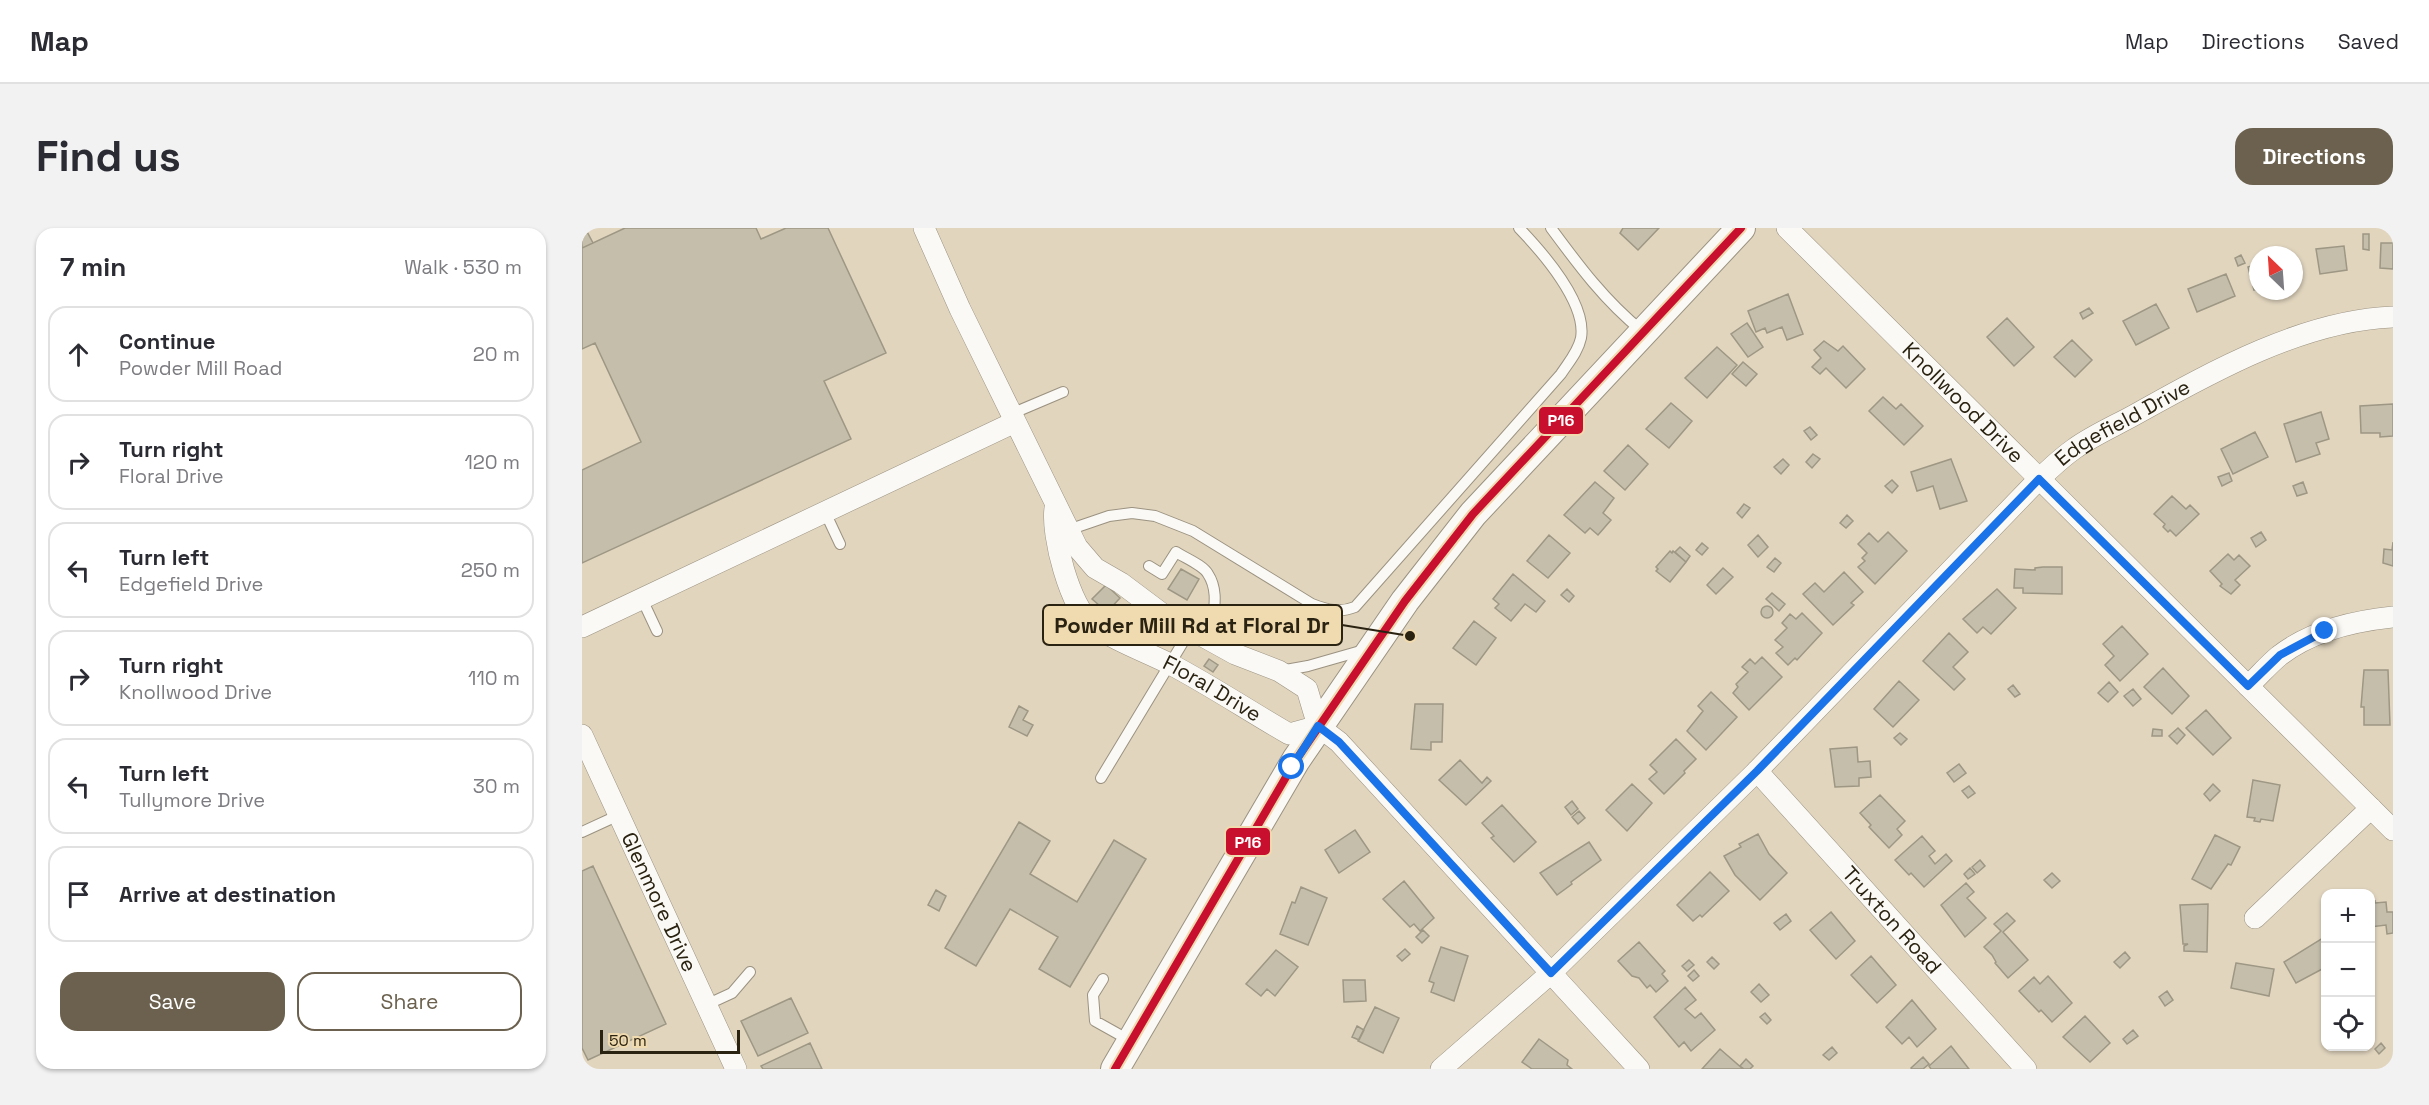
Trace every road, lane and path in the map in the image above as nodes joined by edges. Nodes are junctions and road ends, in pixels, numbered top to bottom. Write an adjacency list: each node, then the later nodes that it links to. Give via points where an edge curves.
1 (924, 228): 9 (street, Floral Drive)
2 (1519, 228): 13 (lane, via 1573,297 1581,323 1580,341 1561,374 1355,607 1346,611 1325,610 1193,531 1155,516 1109,516)
3 (1551, 228): 7 (lane, via 1598,291)
4 (1741, 228): 7 (main road)
5 (1787, 228): 10 (street, Knollwood Drive)
6 (2393, 317): 10 (street, Edgefield Drive, via 2313,330 2221,370 2074,449)
7 (1644, 333): 22 (main road, via 1473,514)
8 (1063, 392): 9 (lane)
9 (1013, 418): 11 (street, Floral Drive); 12 (street)
10 (2039, 479): 25 (street, Knollwood Drive); 28 (street, Edgefield Drive)
11 (1055, 505): 13 (street, Floral Drive); 23 (street, Floral Drive, via 1054,537 1083,613 1091,623)
12 (825, 512): 14 (lane); 16 (street)
13 (1068, 530): 19 (street, Floral Drive, via 1095,568)
14 (840, 544)
15 (1149, 566): 21 (lane, via 1162,574 1176,552 1208,572 1216,599)
16 (642, 599): 18 (street); 20 (lane)
17 (2393, 617): 25 (street, via 2325,631 2280,655)
18 (582, 627)
19 (1191, 629): 21 (street, Floral Drive); 23 (lane)
20 (657, 631)
21 (1212, 639): 24 (street, Floral Drive, via 1235,654)
22 (1373, 647): 24 (lane); 26 (main road)
23 (1170, 664): 26 (street, Floral Drive, via 1289,734); 29 (lane)
24 (1279, 671): 26 (street, Floral Drive, via 1307,690)
25 (2248, 686): 30 (street, Knollwood Drive)
26 (1318, 726): 36 (street, via 1339,742); 39 (main road)
27 (582, 735): 31 (street, Glenmore Drive)
28 (1757, 771): 36 (street, Edgefield Drive); 44 (street, Truxton Road)
29 (1101, 778)
30 (2371, 808): 32 (street, Knollwood Drive); 34 (street)
31 (619, 815): 33 (lane); 38 (street, Glenmore Drive)
32 (2393, 830)
33 (582, 832)
34 (2255, 918)
35 (750, 972): 38 (lane, via 732,993)
36 (1551, 973): 42 (street, Edgefield Drive); 43 (street)
37 (1103, 979): 39 (lane, via 1094,995 1095,1020)
38 (706, 1005): 40 (street, Glenmore Drive)
39 (1131, 1041): 41 (main road)
40 (736, 1069)
41 (1115, 1069)
42 (1441, 1069)
43 (1639, 1069)
44 (2026, 1069)

